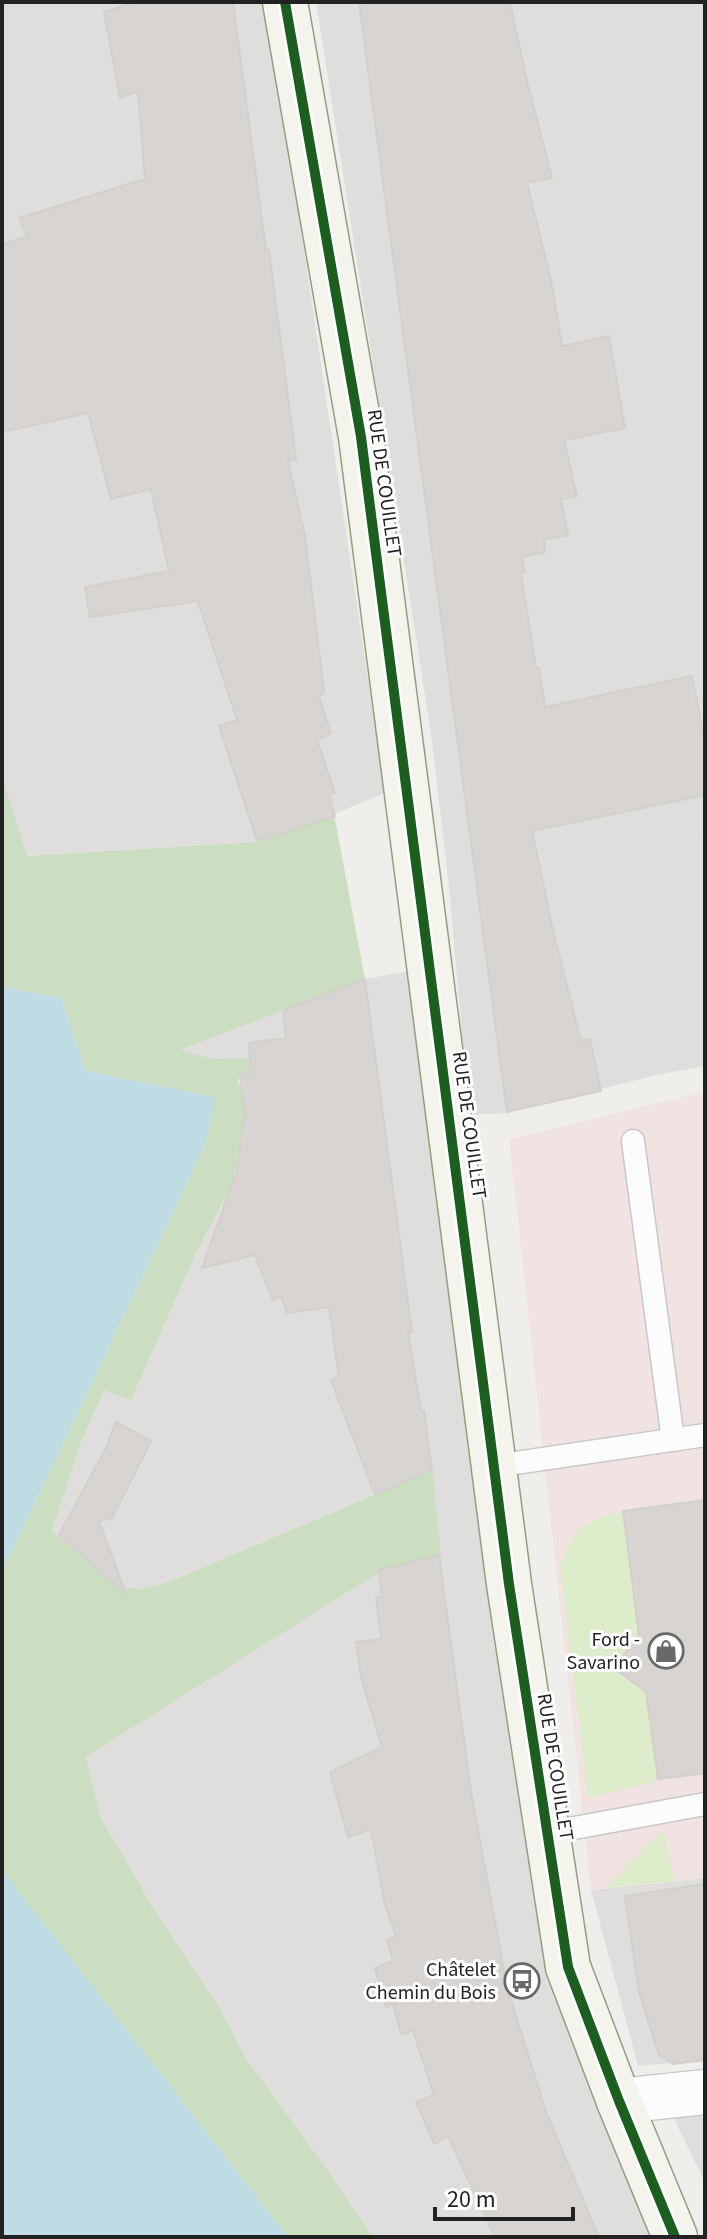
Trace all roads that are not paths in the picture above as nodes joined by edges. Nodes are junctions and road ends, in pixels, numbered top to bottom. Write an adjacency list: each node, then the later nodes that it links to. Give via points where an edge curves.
1 (285, 2): 5 (main road, RUE DE COUILLET, via 361,437)
2 (633, 1141): 4 (lane)
3 (705, 1435): 4 (lane)
4 (673, 1440): 5 (lane)
5 (495, 1466): 7 (main road, RUE DE COUILLET)
6 (705, 1804): 7 (lane)
7 (547, 1833): 9 (main road, RUE DE COUILLET, via 568,1967)
8 (705, 2092): 9 (street)
9 (619, 2101): 10 (main road, RUE DE COUILLET)
10 (675, 2237)

